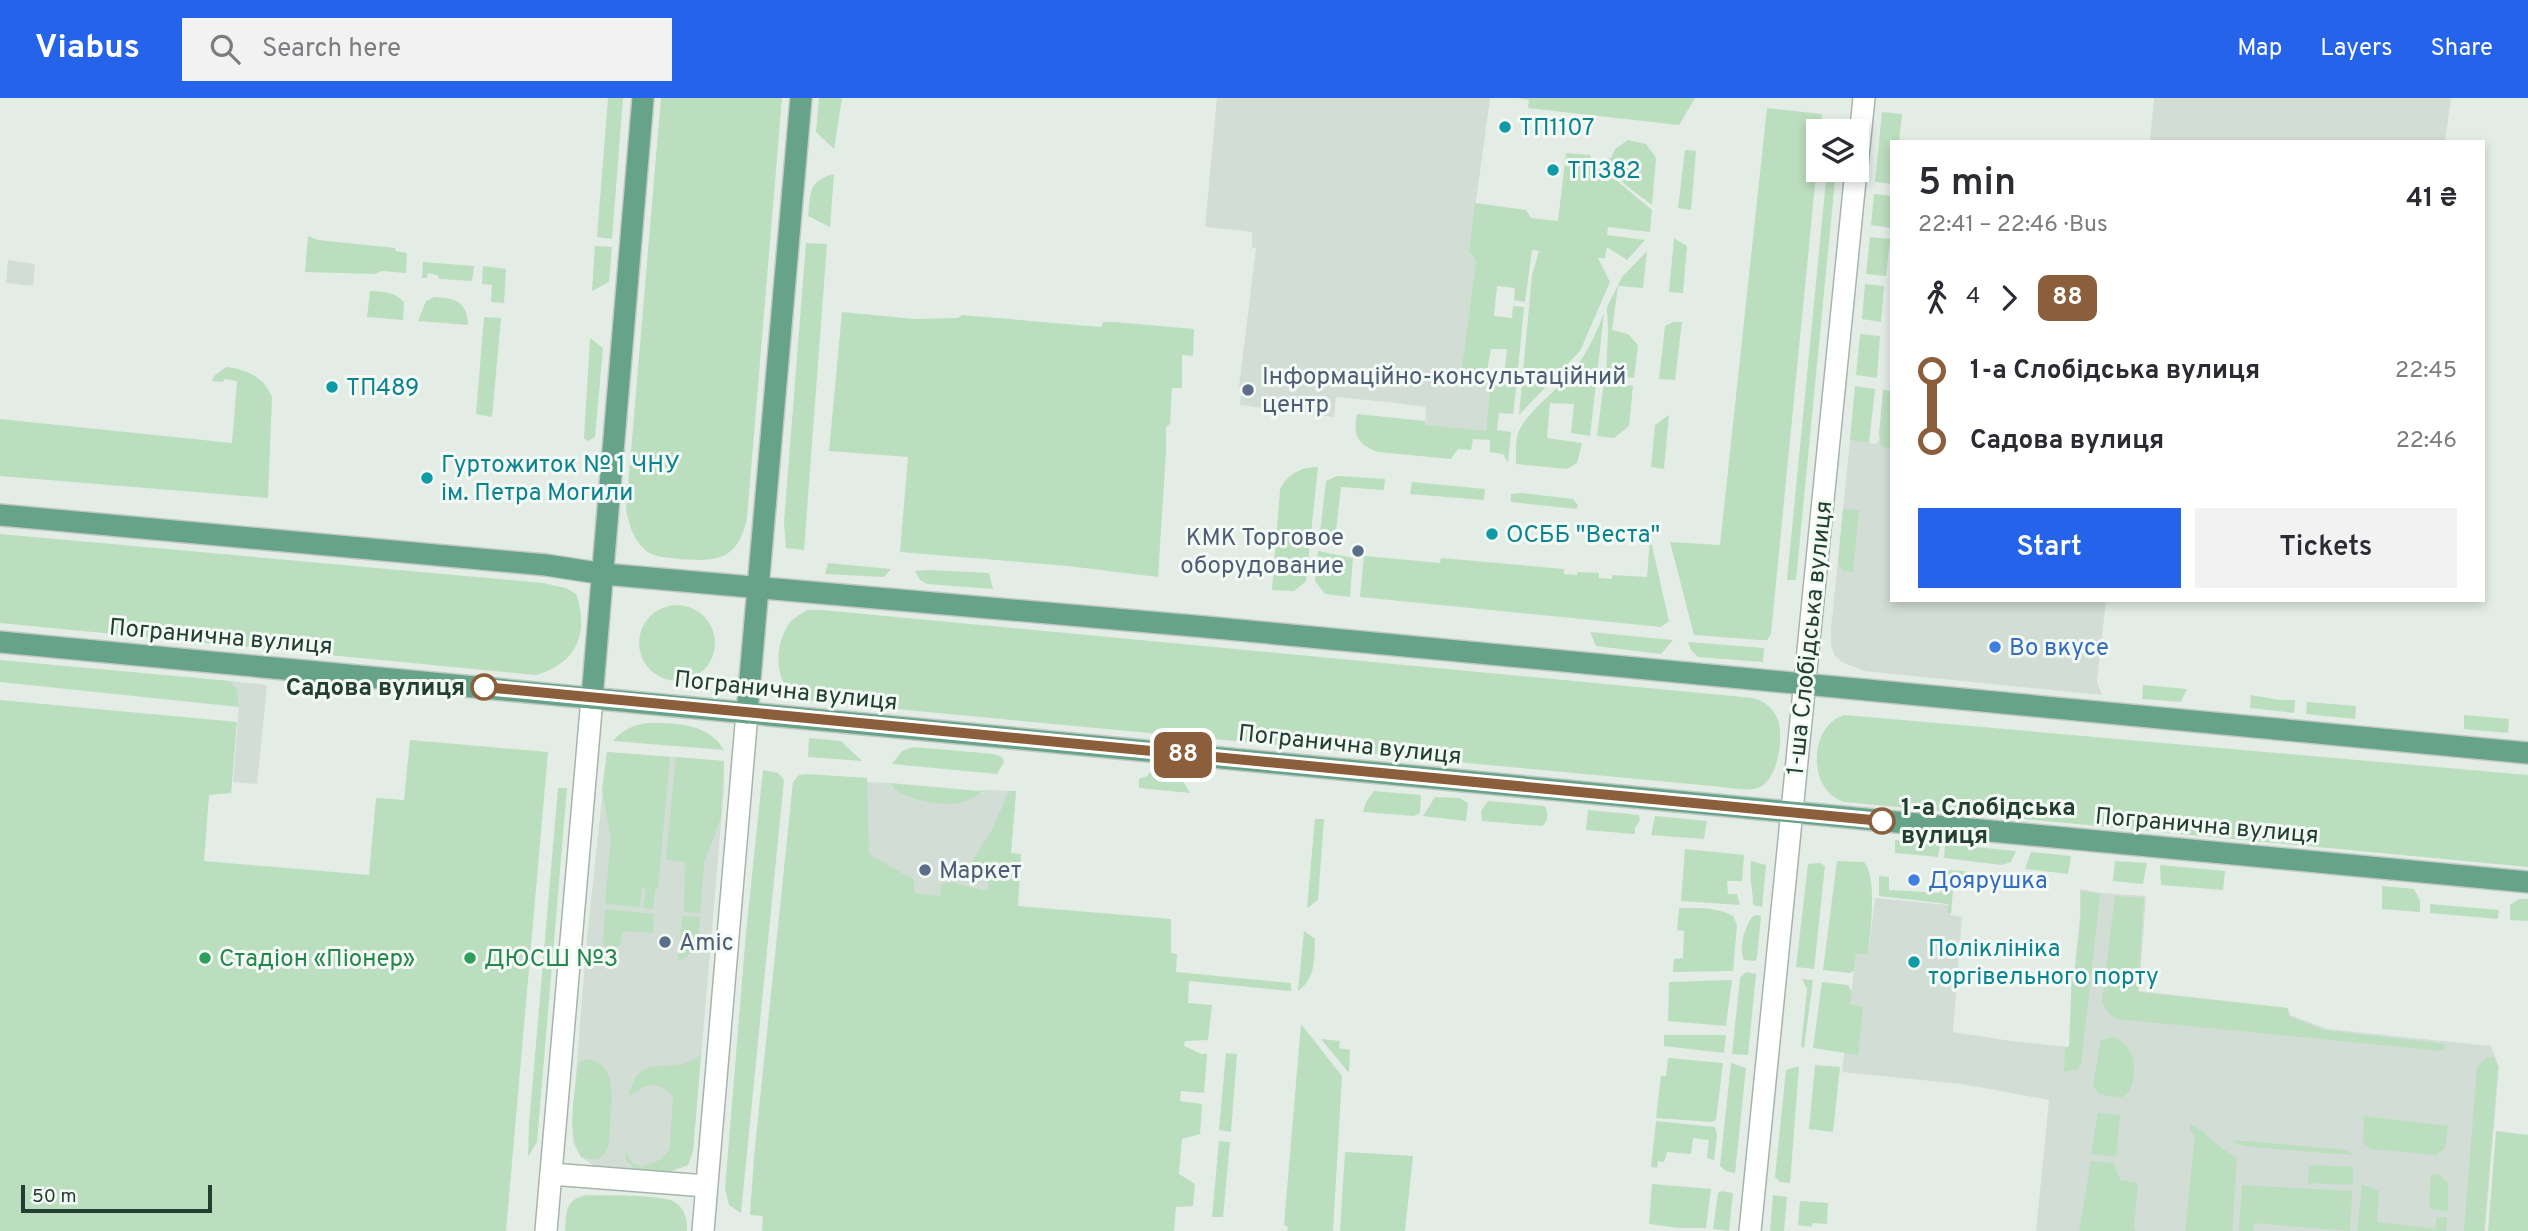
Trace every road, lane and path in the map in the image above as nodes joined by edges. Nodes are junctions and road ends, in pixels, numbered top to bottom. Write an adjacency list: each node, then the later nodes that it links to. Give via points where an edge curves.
1 (643, 98): 7 (main road)
2 (801, 98): 8 (main road)
3 (1864, 98): 4 (street, 1-ша Слобідська вулиця)
4 (1862, 119)
5 (1856, 182): 10 (street, 1-ша Слобідська вулиця)
6 (0, 516): 7 (main road, via 568,567)
7 (604, 574): 8 (main road); 11 (main road)
8 (757, 586): 10 (main road); 12 (main road)
9 (0, 642): 11 (main road, Погранична вулиця)
10 (1805, 684): 13 (main road); 14 (street, 1-ша Слобідська вулиця)
11 (592, 698): 12 (main road, Погранична вулиця); 16 (street)
12 (747, 713): 14 (main road, Погранична вулиця); 17 (street)
13 (2528, 753)
14 (1793, 813): 15 (main road, Погранична вулиця); 20 (street, 1-ша Слобідська вулиця)
15 (2528, 882)
16 (551, 1174): 17 (street); 18 (street)
17 (706, 1186): 19 (street)
18 (546, 1231)
19 (702, 1231)
20 (1750, 1231)

